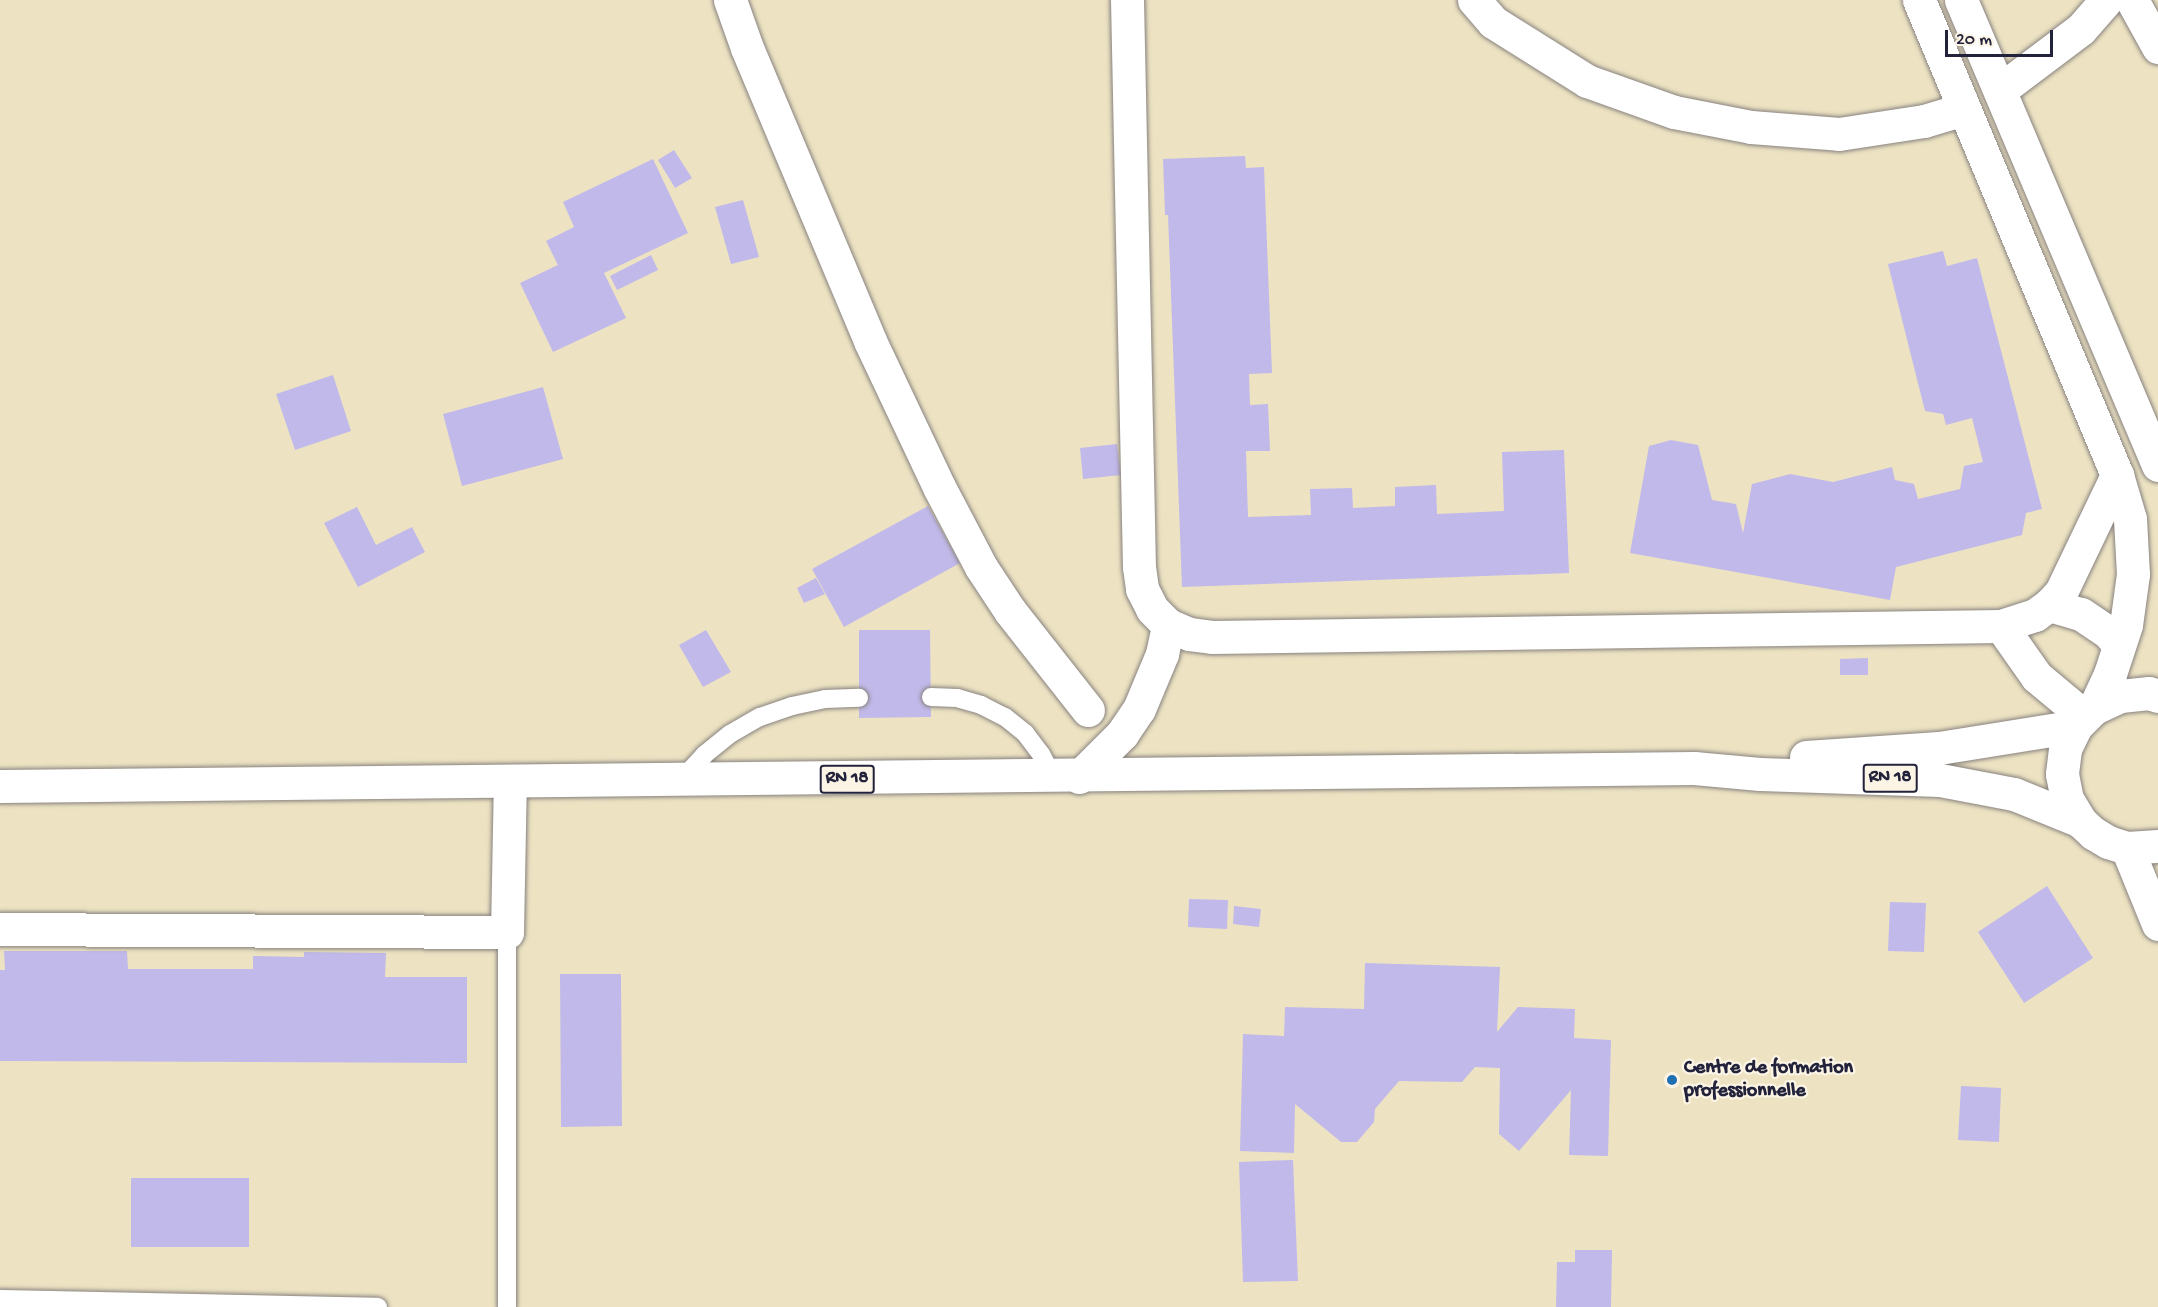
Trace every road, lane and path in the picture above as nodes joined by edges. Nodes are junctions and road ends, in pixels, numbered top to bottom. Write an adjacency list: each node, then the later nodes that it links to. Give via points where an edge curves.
1 (730, 0): 20 (street, via 866,331 939,487 981,567 1010,611)
2 (1127, 0): 14 (street, via 1139,567 1142,589 1152,609)
3 (1474, 0): 10 (street, via 1493,22 1587,81 1674,111 1751,127 1839,134 1924,121)
4 (1919, 0): 10 (street)
5 (1961, 0): 9 (street)
6 (2106, 0): 9 (street, via 2081,29)
7 (2132, 0): 8 (street)
8 (2158, 47)
9 (2000, 90): 11 (street)
10 (1965, 109): 12 (street)
11 (2158, 465)
12 (2117, 475): 13 (street, via 2070,578); 16 (street, via 2130,519 2133,574)
13 (2049, 605): 15 (street, via 2035,615); 16 (street, via 2081,614 2109,633)
14 (1168, 625): 15 (street, via 1189,634 1212,637); 23 (street, via 1162,654 1139,710 1102,756)
15 (2001, 626): 21 (street, via 2037,677)
16 (2119, 646): 21 (street, via 2110,674)
17 (2158, 696): 21 (street, RN 18, via 2120,696)
18 (931, 697): 23 (lane, via 957,698 1005,717)
19 (859, 698): 24 (lane, via 825,699 760,717 730,734)
20 (1088, 710)
21 (2085, 717): 22 (street, RN 18, via 1939,748); 27 (street, RN 18, via 2065,749 2062,774 2067,799)
22 (1694, 768): 23 (street, RN 18); 27 (street, RN 18, via 1940,780 2014,794)
23 (1066, 777): 24 (street, RN 18)
24 (681, 780): 25 (street, RN 18)
25 (510, 782): 26 (street, RN 18); 31 (street)
26 (0, 786)
27 (2080, 820): 28 (street, RN 18, via 2108,842)
28 (2143, 848): 29 (street)
29 (2158, 924)
30 (0, 929): 31 (street)
31 (507, 932): 34 (lane)
32 (0, 1299): 33 (lane)
33 (378, 1307)
34 (507, 1307)

